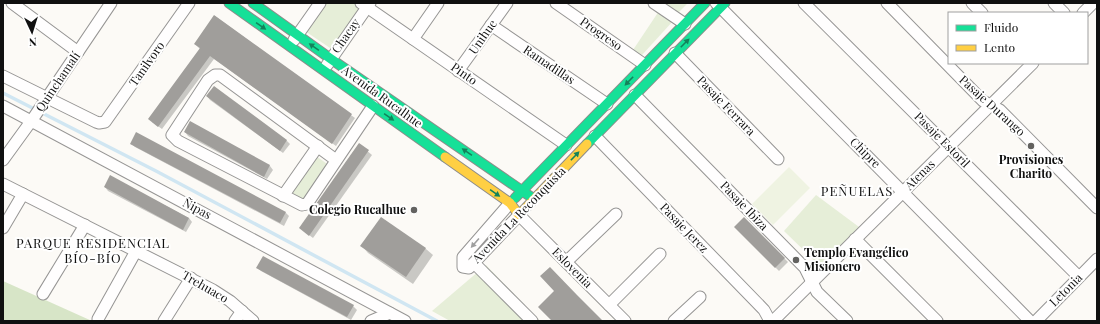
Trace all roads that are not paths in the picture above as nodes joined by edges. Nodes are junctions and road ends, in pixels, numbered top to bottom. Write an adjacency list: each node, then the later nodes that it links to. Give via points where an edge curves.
1 (12, 3): 27 (street)
2 (189, 3): 36 (street, Tanilvoro, via 108,120 96,122)
3 (229, 3): 26 (street, Avenida Rucalhue, one-way to 26)
4 (253, 3): 24 (street, Avenida Rucalhue)
5 (320, 3): 24 (street)
6 (438, 3): 25 (street)
7 (506, 3): 23 (street, Unihue)
8 (556, 3): 31 (street, Progreso)
9 (654, 3): 22 (street)
10 (705, 3): 22 (street, Avenida La Reconquista)
11 (804, 3): 45 (street, Pasaje Estoril)
12 (887, 3): 38 (street, Pasaje Durango, via 983,101)
13 (972, 3): 19 (street)
14 (1054, 3): 20 (street)
15 (1093, 3): 21 (street)
16 (109, 4): 27 (street, Quinchamalí)
17 (366, 4): 25 (street, Pinto); 29 (street, Chacay)
18 (721, 5): 28 (street, Avenida La Reconquista, one-way to 18); 51 (street, Chipre)
19 (981, 12)
20 (1063, 12)
21 (1084, 12)
22 (685, 24): 31 (street, Avenida La Reconquista)
23 (491, 25): 33 (street, Unihue); 37 (street, Ramadillas)
24 (298, 36): 26 (street); 29 (street, Avenida Rucalhue, one-way to 24)
25 (413, 39): 33 (street, Pinto)
26 (290, 46): 32 (street, Avenida Rucalhue)
27 (78, 52): 36 (street, Quinchamalí)
28 (675, 54): 35 (street, Avenida La Reconquista); 46 (street, Pasaje Ferrara)
29 (331, 59): 32 (street, Chacay); 50 (street, Avenida Rucalhue, one-way to 29)
30 (1031, 64): 38 (street, Atenas)
31 (645, 65): 37 (street, Avenida La Reconquista, one-way to 37)
32 (323, 70): 40 (street, Avenida Rucalhue)
33 (458, 71): 43 (street, Pinto)
34 (3, 76): 36 (street)
35 (635, 95): 42 (street, Avenida La Reconquista); 69 (street, Pasaje Ibiza, via 805,268)
36 (45, 101): 41 (street, Quinchamalí)
37 (606, 104): 43 (street, Avenida La Reconquista)
38 (991, 105): 45 (street, Atenas); 56 (street, Pasaje Durango, via 1000,110)
39 (3, 106): 41 (street, Ñipas)
40 (373, 106): 48 (street); 55 (street, Avenida Rucalhue, one-way to 55)
41 (33, 119): 47 (street, Quinchamalí); 74 (street, Ñipas)
42 (595, 136): 54 (street, Avenida La Reconquista, one-way to 42); 84 (street, Pasaje Jerez, via 764,310)
43 (566, 145): 50 (street, Avenida La Reconquista)
44 (318, 146): 48 (street); 53 (street); 53 (street, via 220,75 208,80 172,135 178,141)
45 (948, 147): 51 (street, Atenas); 67 (street, Pasaje Estoril)
46 (778, 159)
47 (3, 160)
48 (336, 160): 53 (street, via 307,204 302,205)
49 (3, 184): 52 (street, Trehuaco)
50 (522, 190): 54 (street, Avenida Rucalhue); 55 (street, Avenida La Reconquista)
51 (902, 192): 61 (street, Atenas); 87 (street, Chipre)
52 (23, 194): 59 (street, Trehuaco); 60 (street)
53 (283, 196)
54 (534, 199): 57 (street, Avenida La Reconquista)
55 (510, 203): 57 (street, Avenida Rucalhue); 66 (street, Avenida La Reconquista, one-way to 66, via 463,257 463,267 469,268)
56 (1097, 208)
57 (519, 214): 65 (street, Eslovenia); 66 (street, Avenida La Reconquista)
58 (616, 214): 65 (street)
59 (85, 225): 62 (street, Trehuaco); 70 (street)
60 (3, 228)
61 (855, 239): 69 (street, Atenas); 86 (street)
62 (136, 251): 68 (street, Trehuaco); 75 (street)
63 (660, 254): 72 (street)
64 (1097, 259): 67 (street, Letonia)
65 (566, 262): 72 (street, Eslovenia)
66 (474, 263): 81 (street)
67 (1079, 277): 88 (street, Letonia)
68 (191, 278): 73 (street, Trehuaco, via 221,295); 76 (street)
69 (812, 281): 84 (street, Atenas); 85 (street, Pasaje Ibiza, via 817,292)
70 (43, 294)
71 (700, 297): 83 (street)
72 (609, 304): 82 (street, Eslovenia)
73 (242, 311): 77 (street); 78 (street, Trehuaco)
74 (390, 313): 79 (street); 80 (street, Ñipas)
75 (98, 319)
76 (164, 321)
77 (235, 321)
78 (254, 321)
79 (371, 321)
80 (405, 321)
81 (532, 321)
82 (625, 321)
83 (674, 321)
84 (771, 321)
85 (847, 321)
86 (937, 321)
87 (1030, 321)
88 (1036, 321)

